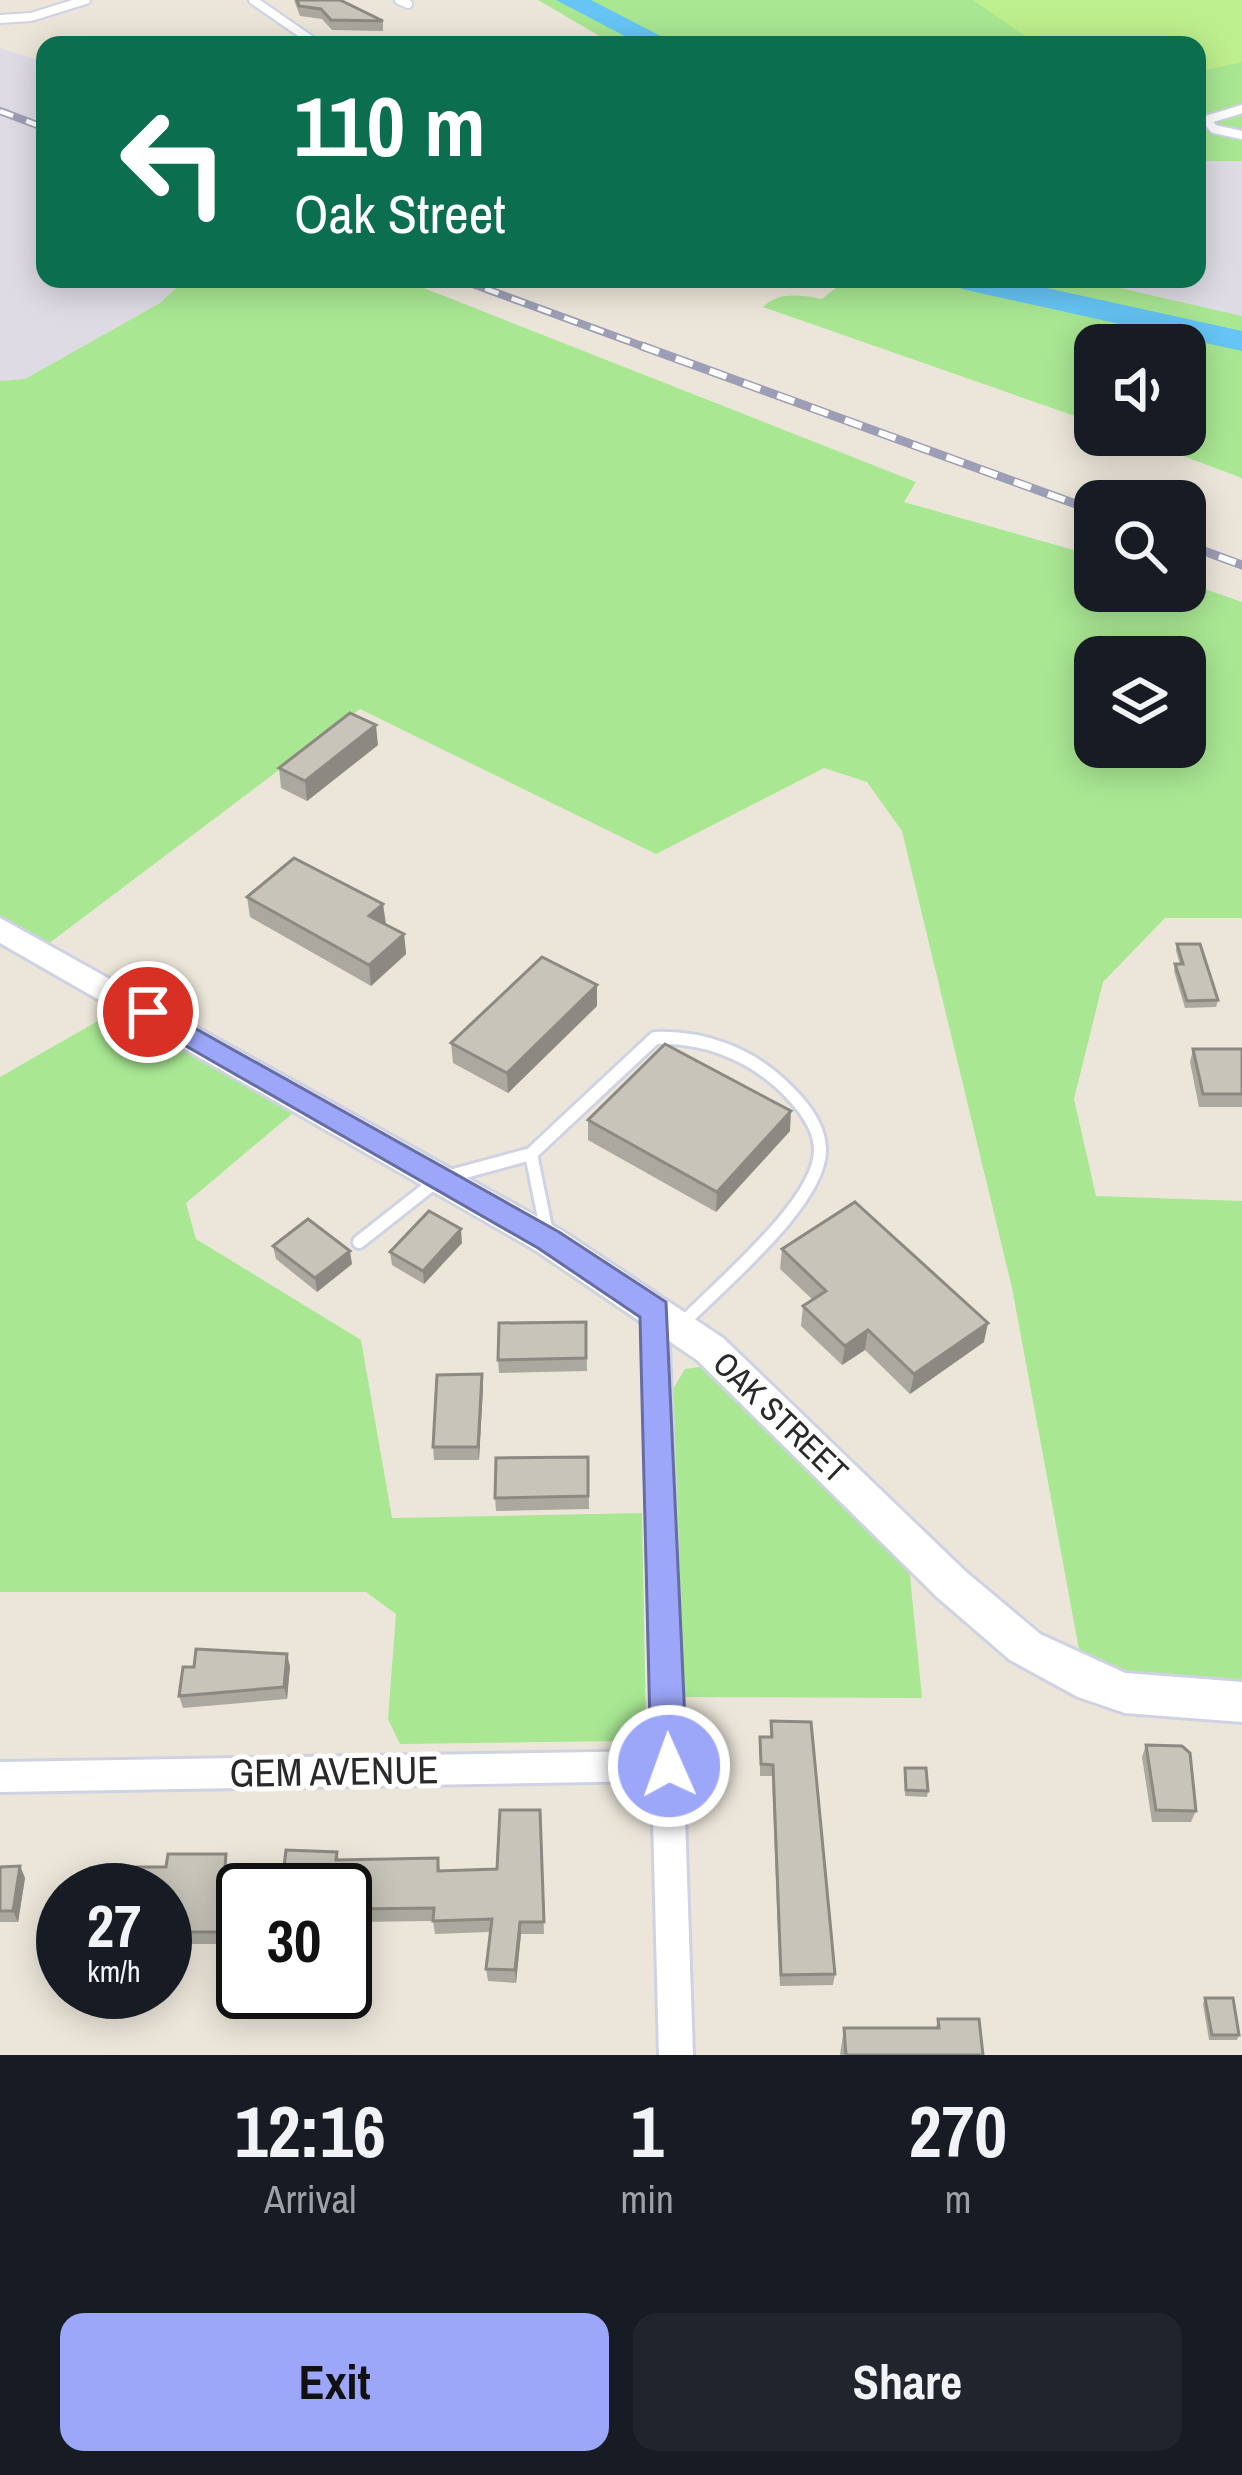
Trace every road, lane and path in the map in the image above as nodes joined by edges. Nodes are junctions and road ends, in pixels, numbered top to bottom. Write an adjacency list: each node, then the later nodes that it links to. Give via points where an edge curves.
1 (86, 0): 3 (lane)
2 (253, 0): 4 (lane)
3 (0, 19)
4 (305, 36)
5 (1242, 109): 6 (lane, via 1206,120)
6 (1242, 135)
7 (0, 929): 9 (street, OAK STREET)
8 (531, 1154): 9 (lane); 10 (lane); 12 (lane, via 655,1038 669,1036 749,1061 810,1118 820,1144 807,1194)
9 (439, 1179): 10 (street, OAK STREET); 11 (lane)
10 (548, 1240): 12 (street, OAK STREET)
11 (359, 1242)
12 (667, 1319): 13 (street, OAK STREET, via 749,1382 1025,1647 1125,1693); 14 (street)
13 (1242, 1702)
14 (669, 1766): 15 (street, GEM AVENUE); 16 (street)
15 (0, 1777)
16 (676, 2055)

